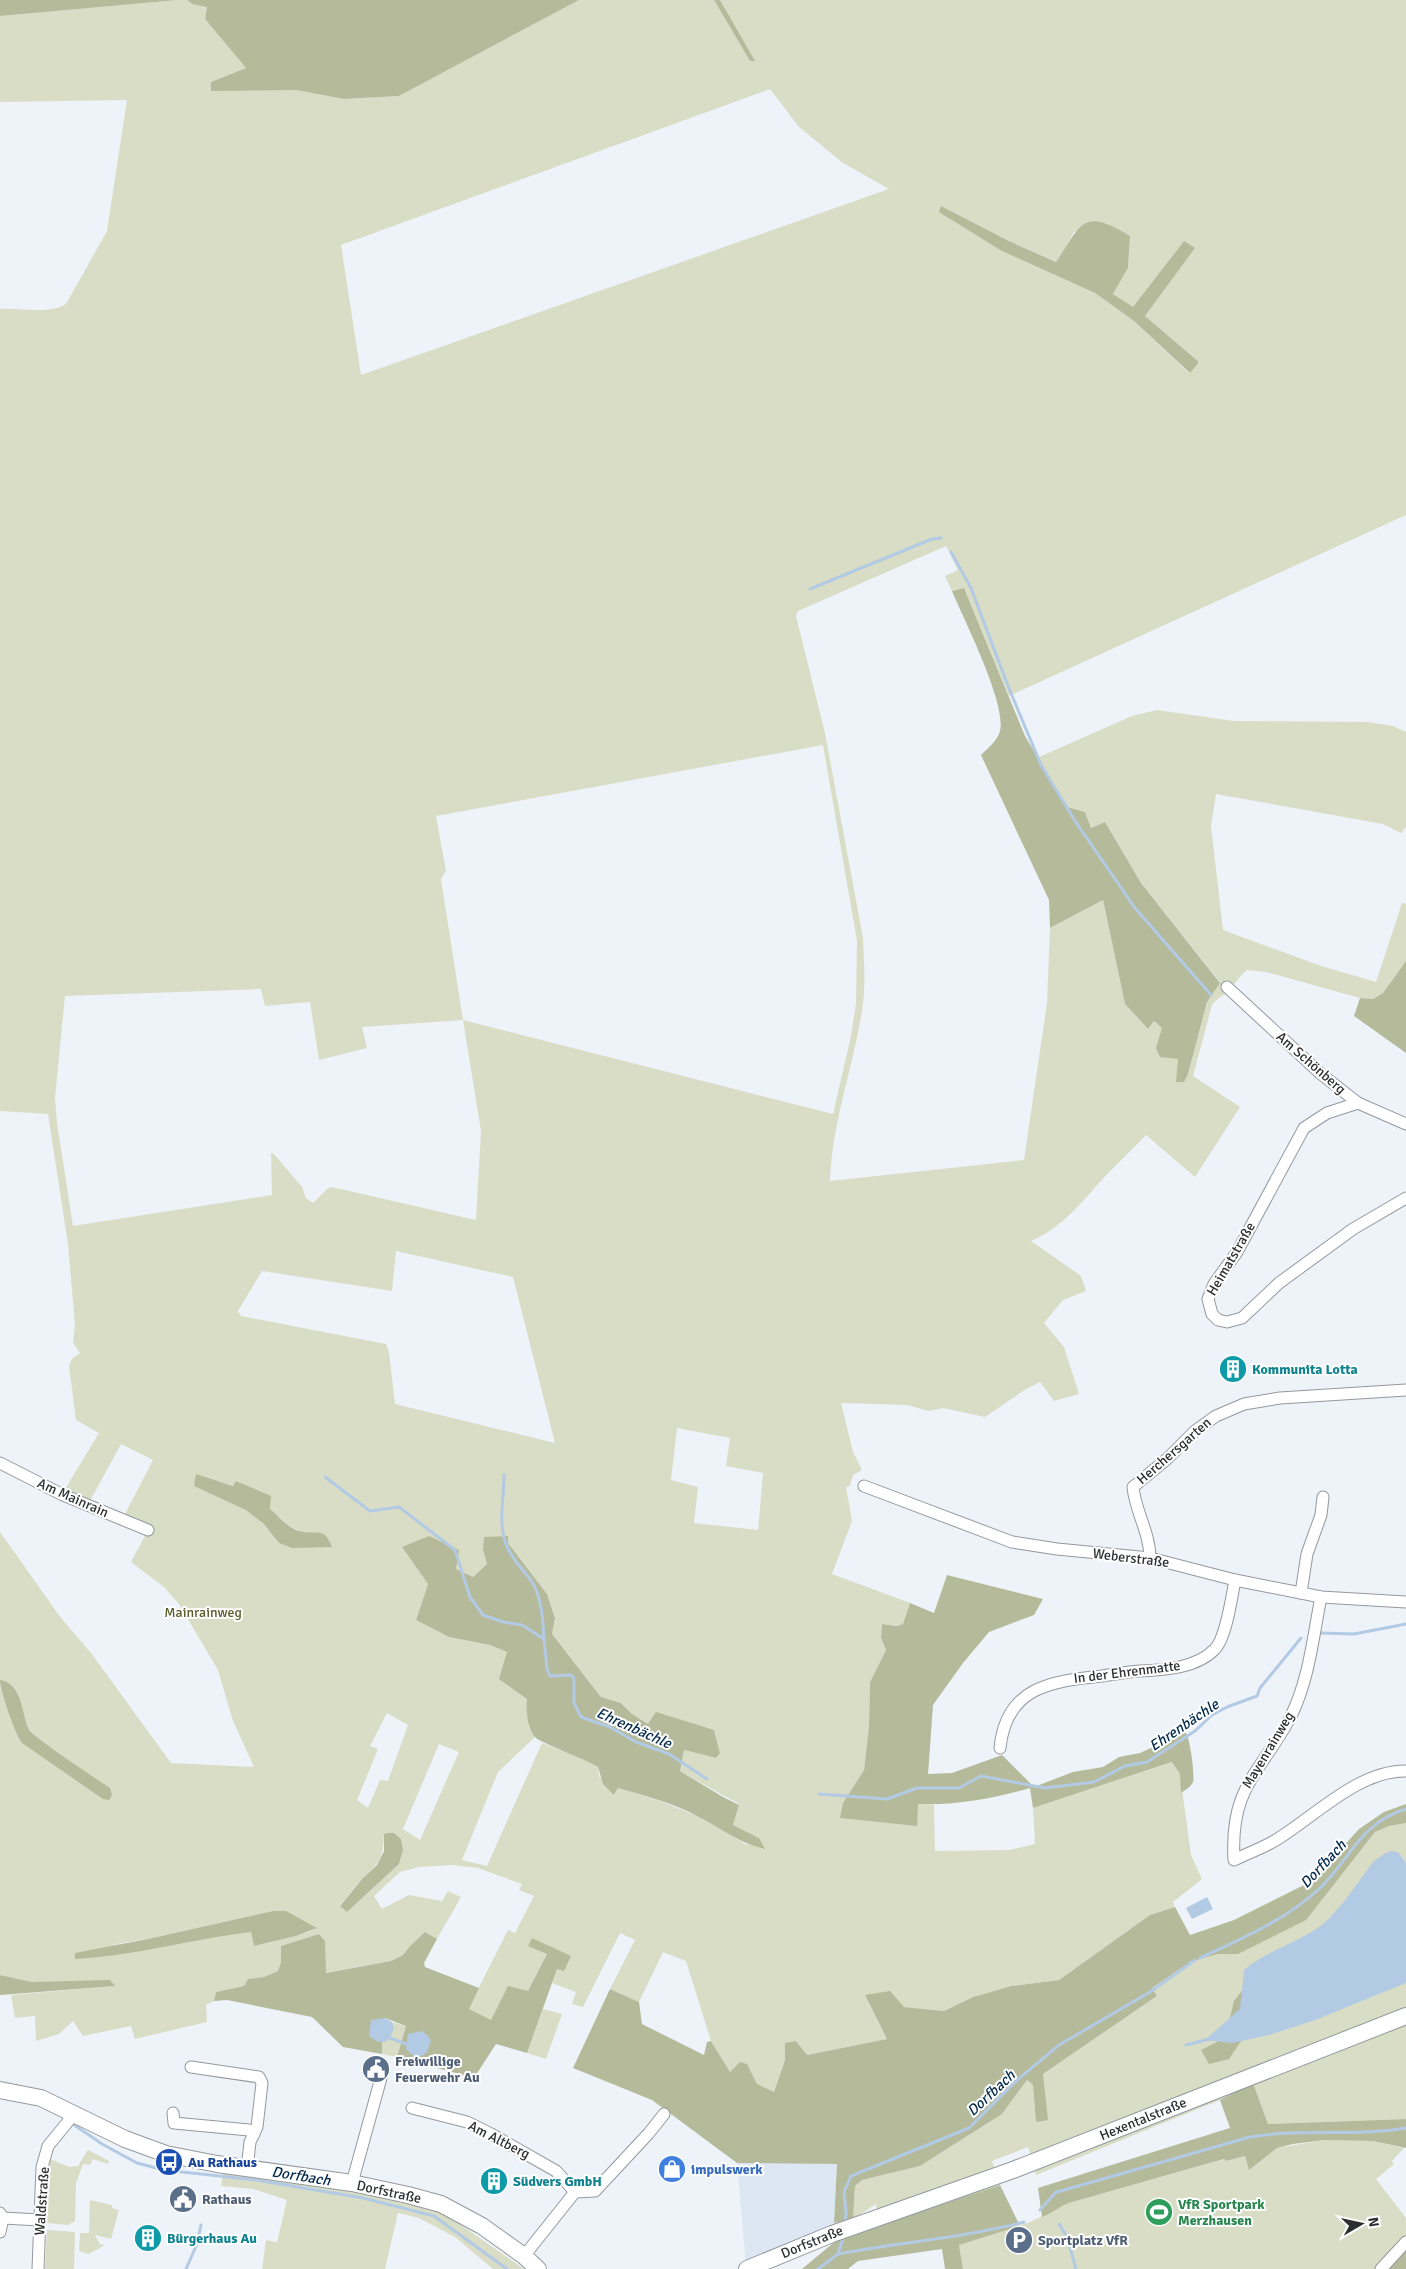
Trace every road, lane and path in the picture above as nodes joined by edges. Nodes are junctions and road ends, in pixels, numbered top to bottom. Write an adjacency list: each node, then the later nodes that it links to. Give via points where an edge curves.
1 (1227, 987): 2 (street, Am Schönberg, via 1321,1074)
2 (1358, 1103): 3 (street, Am Schönberg); 4 (street, Heimatstraße, via 1327,1113 1304,1128 1237,1252 1214,1284 1208,1299 1212,1314 1227,1322 1242,1318 1279,1283 1353,1229)
3 (1406, 1124)
4 (1406, 1198)
5 (1406, 1390): 10 (street, Herchersgarten, via 1280,1398 1244,1404 1216,1416 1133,1487 1150,1544)
6 (0, 1463): 9 (street, Am Mainrain, via 63,1495)
7 (864, 1486): 10 (street, Weberstraße, via 1012,1542)
8 (1323, 1497): 12 (street, via 1321,1515 1307,1554)
9 (148, 1530)
10 (1150, 1558): 11 (street, Weberstraße)
11 (1235, 1580): 12 (street, Weberstraße); 15 (street, In der Ehrenmatte, via 1227,1620 1216,1648 1203,1659 1185,1666 1079,1678 1040,1686 1012,1710 1002,1730)
12 (1301, 1593): 13 (street, Weberstraße)
13 (1320, 1596): 14 (street, Weberstraße); 16 (street, Mayenrainweg, via 1305,1680 1290,1718 1241,1796 1233,1839 1234,1860 1275,1841 1334,1799 1368,1780)
14 (1406, 1602)
15 (1000, 1748)
16 (1406, 1771)
17 (1406, 2016): 30 (main road, Hexentalstraße, via 1013,2170)
18 (191, 2067): 25 (street, via 259,2077 262,2083)
19 (381, 2078): 27 (street)
20 (0, 2090): 24 (main road, Dorfstraße, via 41,2098)
21 (412, 2108): 28 (street, Am Altberg, via 467,2122 491,2134 556,2171)
22 (173, 2113): 25 (street, via 174,2123 249,2130)
23 (664, 2114): 28 (street, via 595,2191)
24 (70, 2118): 26 (main road, Dorfstraße, via 150,2150); 31 (street, Waldstraße, via 48,2146 42,2168)
25 (254, 2134): 26 (street)
26 (247, 2169): 27 (main road, Dorfstraße)
27 (352, 2183): 34 (main road, Dorfstraße, via 441,2204 472,2220)
28 (575, 2192): 34 (street)
29 (1, 2216): 31 (street); 32 (street)
30 (878, 2217): 36 (main road, Dorfstraße)
31 (40, 2220): 35 (street, Waldstraße)
32 (0, 2232)
33 (1406, 2242): 37 (street)
34 (536, 2265)
35 (38, 2269)
36 (747, 2269)
37 (1381, 2269)

